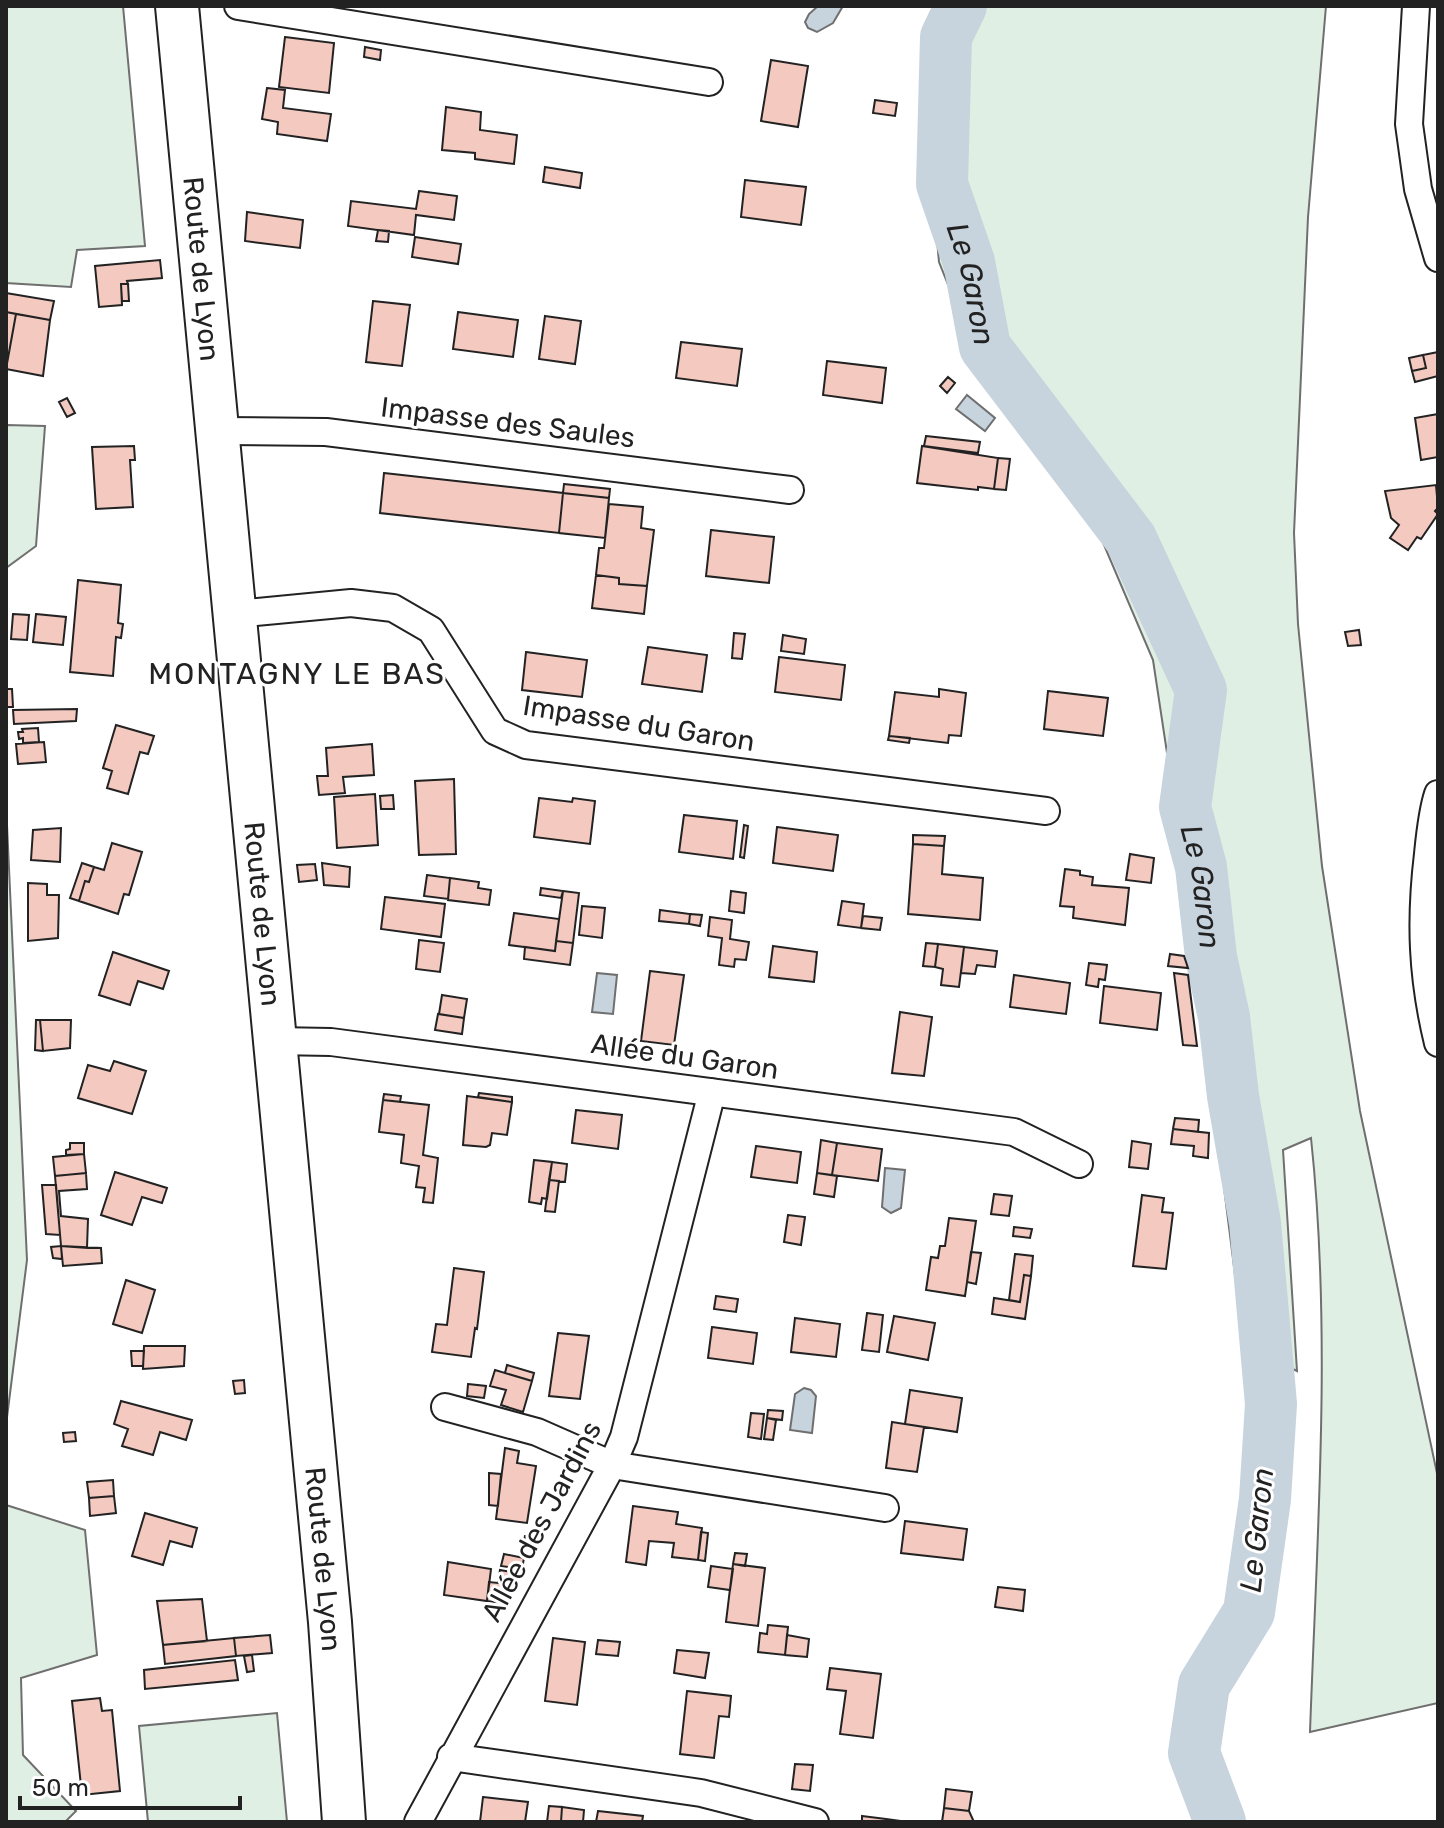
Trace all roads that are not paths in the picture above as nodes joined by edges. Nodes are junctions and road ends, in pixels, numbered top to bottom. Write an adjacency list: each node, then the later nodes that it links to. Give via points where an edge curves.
1 (177, 6): 6 (main road, Route de Lyon)
2 (238, 6): 4 (street)
3 (1416, 6): 5 (street, via 1409,124 1418,189)
4 (709, 82)
5 (1438, 258)
6 (218, 431): 7 (street, Impasse des Saules, via 326,432); 8 (main road, Route de Lyon)
7 (790, 490)
8 (235, 614): 10 (street, Impasse du Garon, via 351,603 393,608 431,630 495,731 526,745); 11 (main road, Route de Lyon)
9 (1438, 794): 12 (street, via 1423,899 1422,955)
10 (1046, 811)
11 (275, 1041): 13 (street, Allée du Garon, via 331,1042); 19 (main road, Route de Lyon)
12 (1438, 1043)
13 (712, 1092): 14 (street, Allée du Garon, via 1014,1132); 16 (street, Allée des Jardins, via 624,1437)
14 (1079, 1164)
15 (445, 1407): 16 (street, via 537,1432)
16 (612, 1465): 17 (street); 18 (street, Allée des Jardins)
17 (885, 1508)
18 (451, 1757): 20 (street, Allée des Jardins); 21 (street, via 701,1793)
19 (344, 1822)
20 (418, 1822)
21 (815, 1822)

